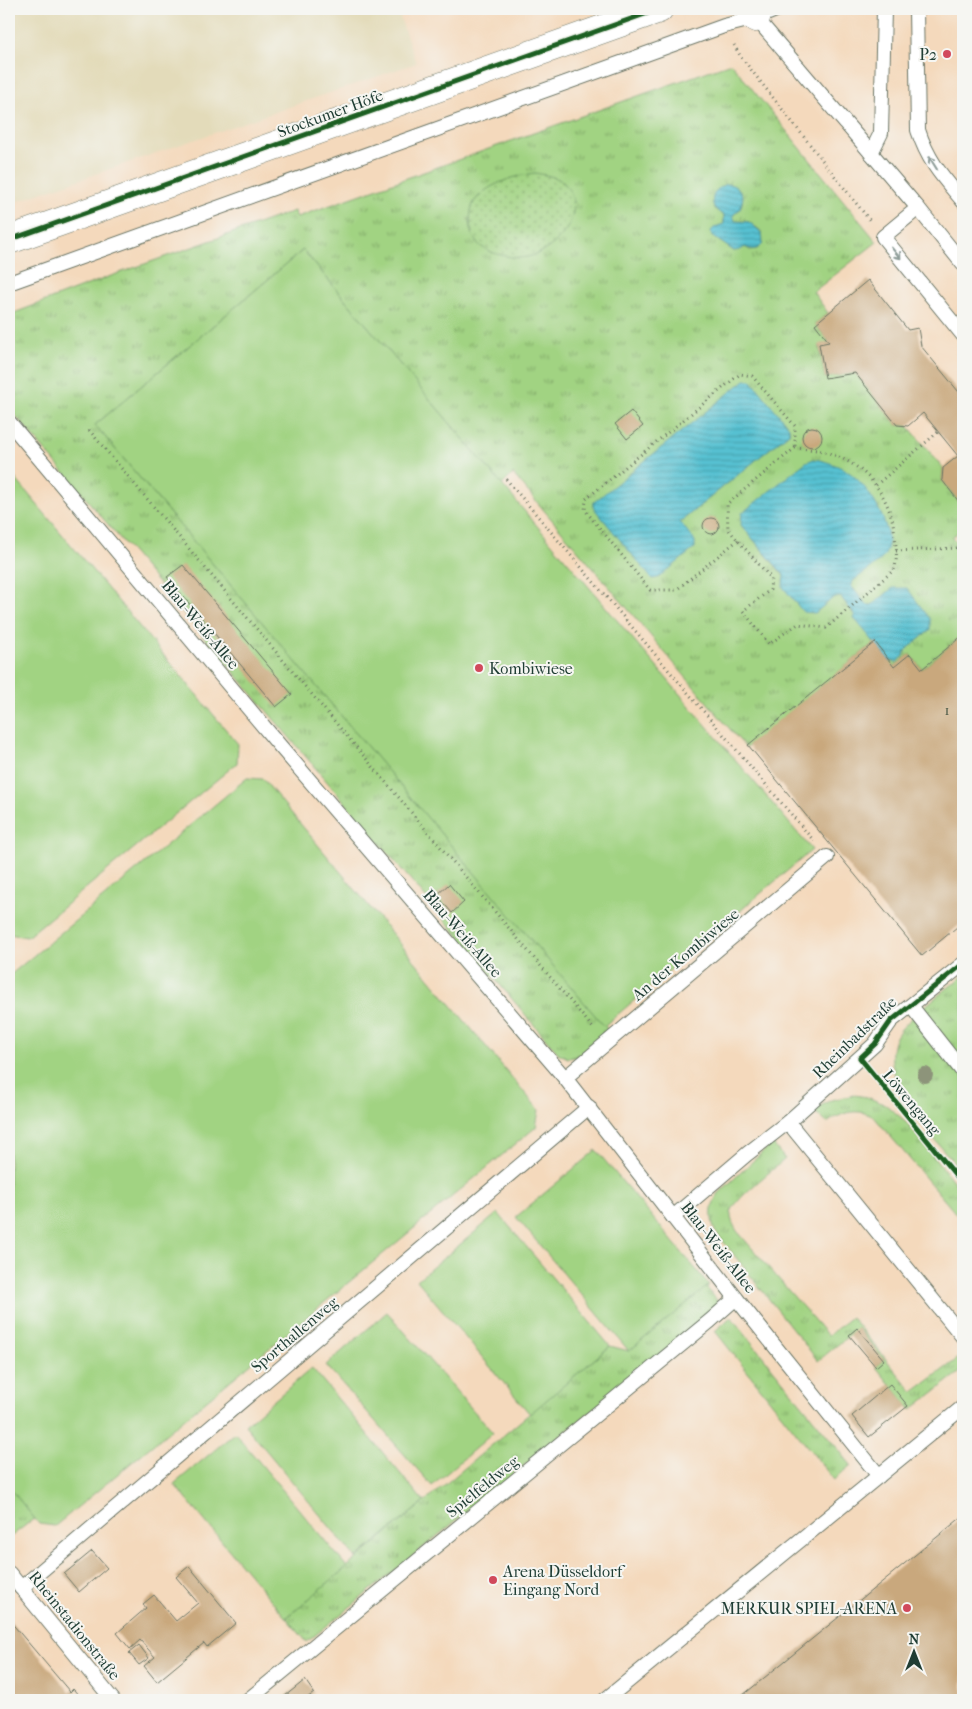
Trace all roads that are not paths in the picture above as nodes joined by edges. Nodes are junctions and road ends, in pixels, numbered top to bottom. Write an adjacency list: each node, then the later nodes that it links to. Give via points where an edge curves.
1 (659, 9): 5 (street, Stockumer Höfe)
2 (884, 9): 6 (lane, via 881,133)
3 (916, 9): 7 (lane, one-way to 3, via 934,167 918,130)
4 (761, 12): 6 (lane); 11 (lane)
5 (612, 17): 9 (street, Stockumer Höfe)
6 (870, 153): 8 (lane)
7 (963, 201)
8 (918, 208): 10 (lane); 12 (lane, one-way to 12, via 883,237)
9 (9, 240)
10 (963, 264)
11 (9, 283)
12 (963, 335)
13 (9, 422): 18 (lane, Blau-Weiß-Allee, via 280,746)
14 (827, 857): 18 (lane, An der Kombiwiese)
15 (963, 964): 16 (lane, Rheinbadstraße)
16 (911, 1006): 17 (lane); 20 (lane, Rheinbadstraße, via 891,1021 875,1044)
17 (963, 1072)
18 (565, 1078): 19 (lane, Blau-Weiß-Allee)
19 (589, 1107): 21 (lane, Blau-Weiß-Allee); 27 (lane, Sporthallenweg)
20 (788, 1122): 21 (lane, Rheinbadstraße); 23 (lane)
21 (672, 1216): 22 (lane, Blau-Weiß-Allee)
22 (736, 1298): 25 (lane, Blau-Weiß-Allee); 29 (lane, Spielfeldweg)
23 (963, 1337)
24 (963, 1407): 25 (lane)
25 (879, 1476): 30 (lane)
26 (9, 1572): 27 (lane, Rheinstadionstraße)
27 (21, 1588): 28 (lane, Rheinstadionstraße)
28 (114, 1700)
29 (248, 1700)
30 (606, 1700)

